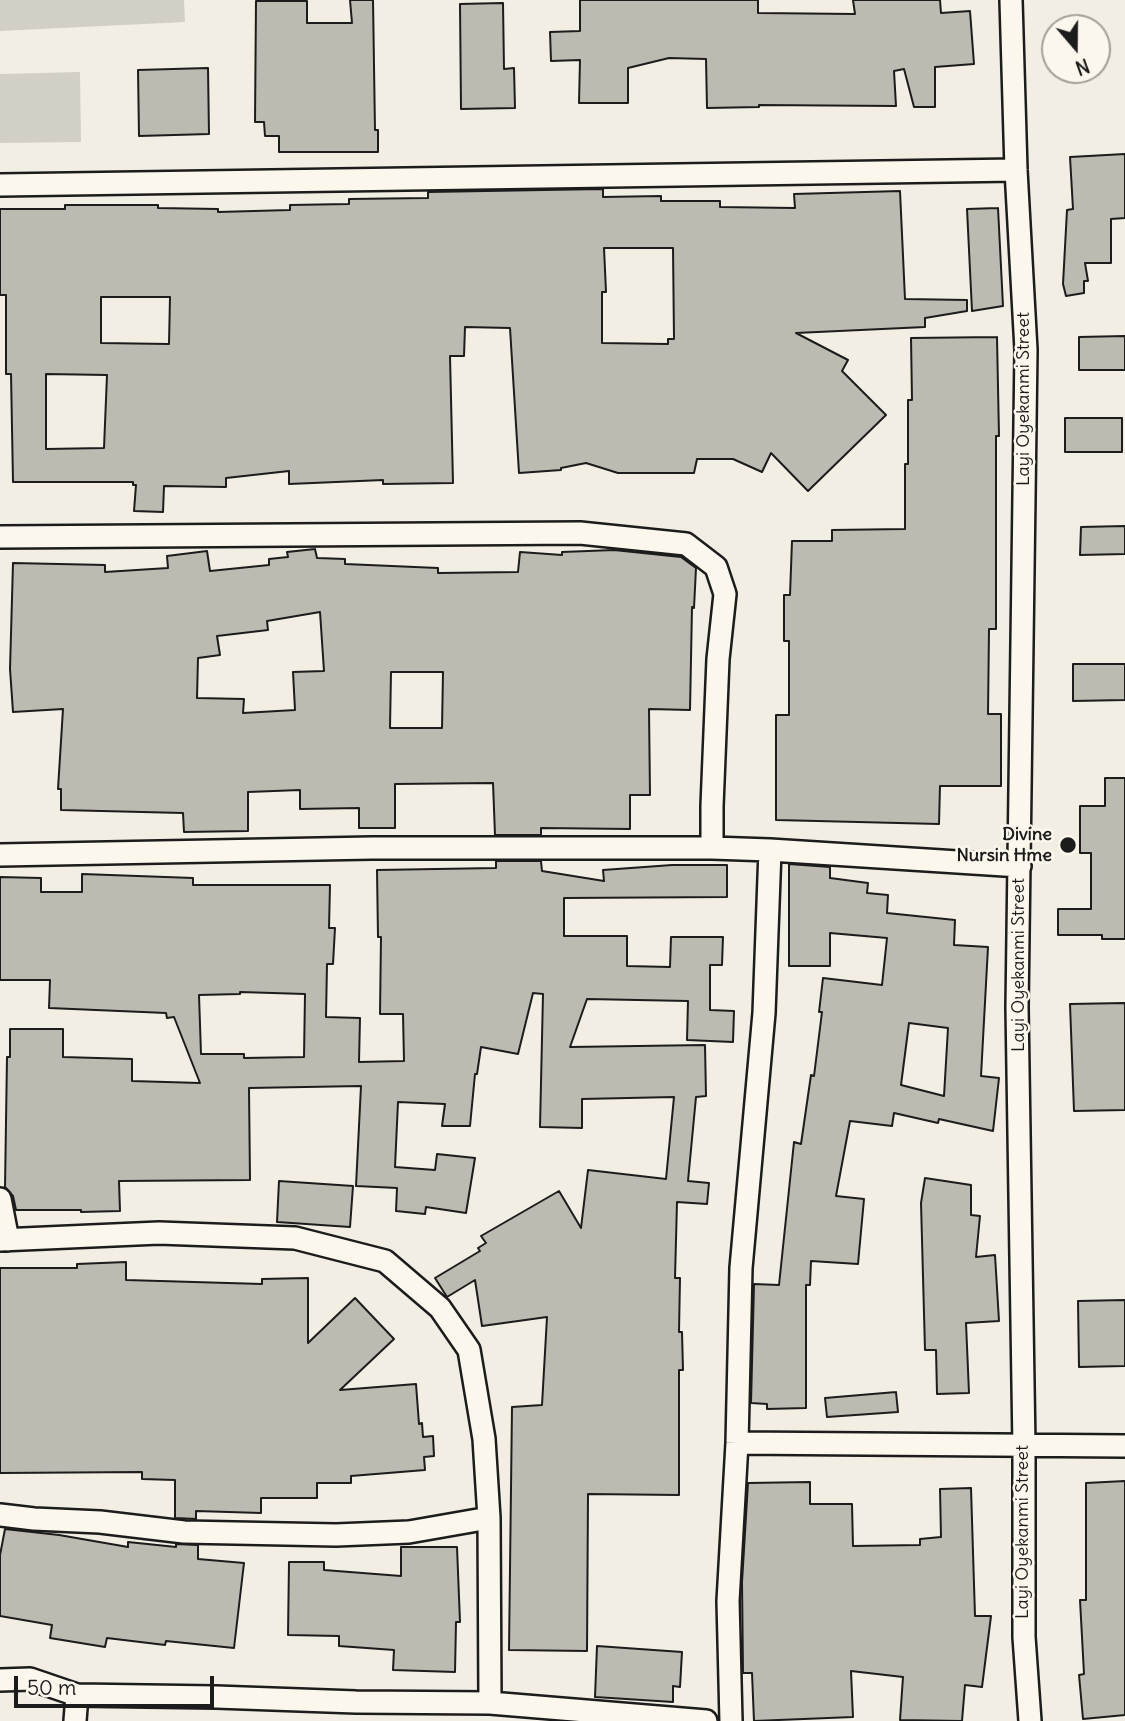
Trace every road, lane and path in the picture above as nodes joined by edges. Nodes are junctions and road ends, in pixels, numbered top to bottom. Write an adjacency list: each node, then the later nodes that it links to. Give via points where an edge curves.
1 (1011, 0): 2 (street, Layi Oyekanmi Street)
2 (1016, 170): 3 (street); 8 (street, Layi Oyekanmi Street, via 1026,350)
3 (0, 185)
4 (0, 537): 5 (street, via 580,533 686,544 716,567 725,594 718,659)
5 (712, 848): 6 (street); 7 (street)
6 (770, 850): 8 (street); 11 (street, via 764,1013 741,1268)
7 (0, 855)
8 (1020, 866): 13 (street, Layi Oyekanmi Street, via 1017,1007)
9 (0, 1199): 10 (street)
10 (4, 1240): 15 (street, via 159,1233 295,1238 385,1261 440,1308 469,1350 484,1439)
11 (737, 1443): 13 (street); 21 (street, via 729,1601)
12 (1125, 1446): 13 (street)
13 (1024, 1447): 22 (street, Layi Oyekanmi Street, via 1024,1637)
14 (0, 1515): 15 (street, via 184,1532 336,1535 409,1532)
15 (489, 1518): 18 (street)
16 (0, 1680): 17 (street, via 30,1679)
17 (77, 1695): 18 (street); 19 (street)
18 (490, 1703): 20 (street)
19 (75, 1721)
20 (706, 1721)
21 (731, 1721)
22 (1030, 1721)

